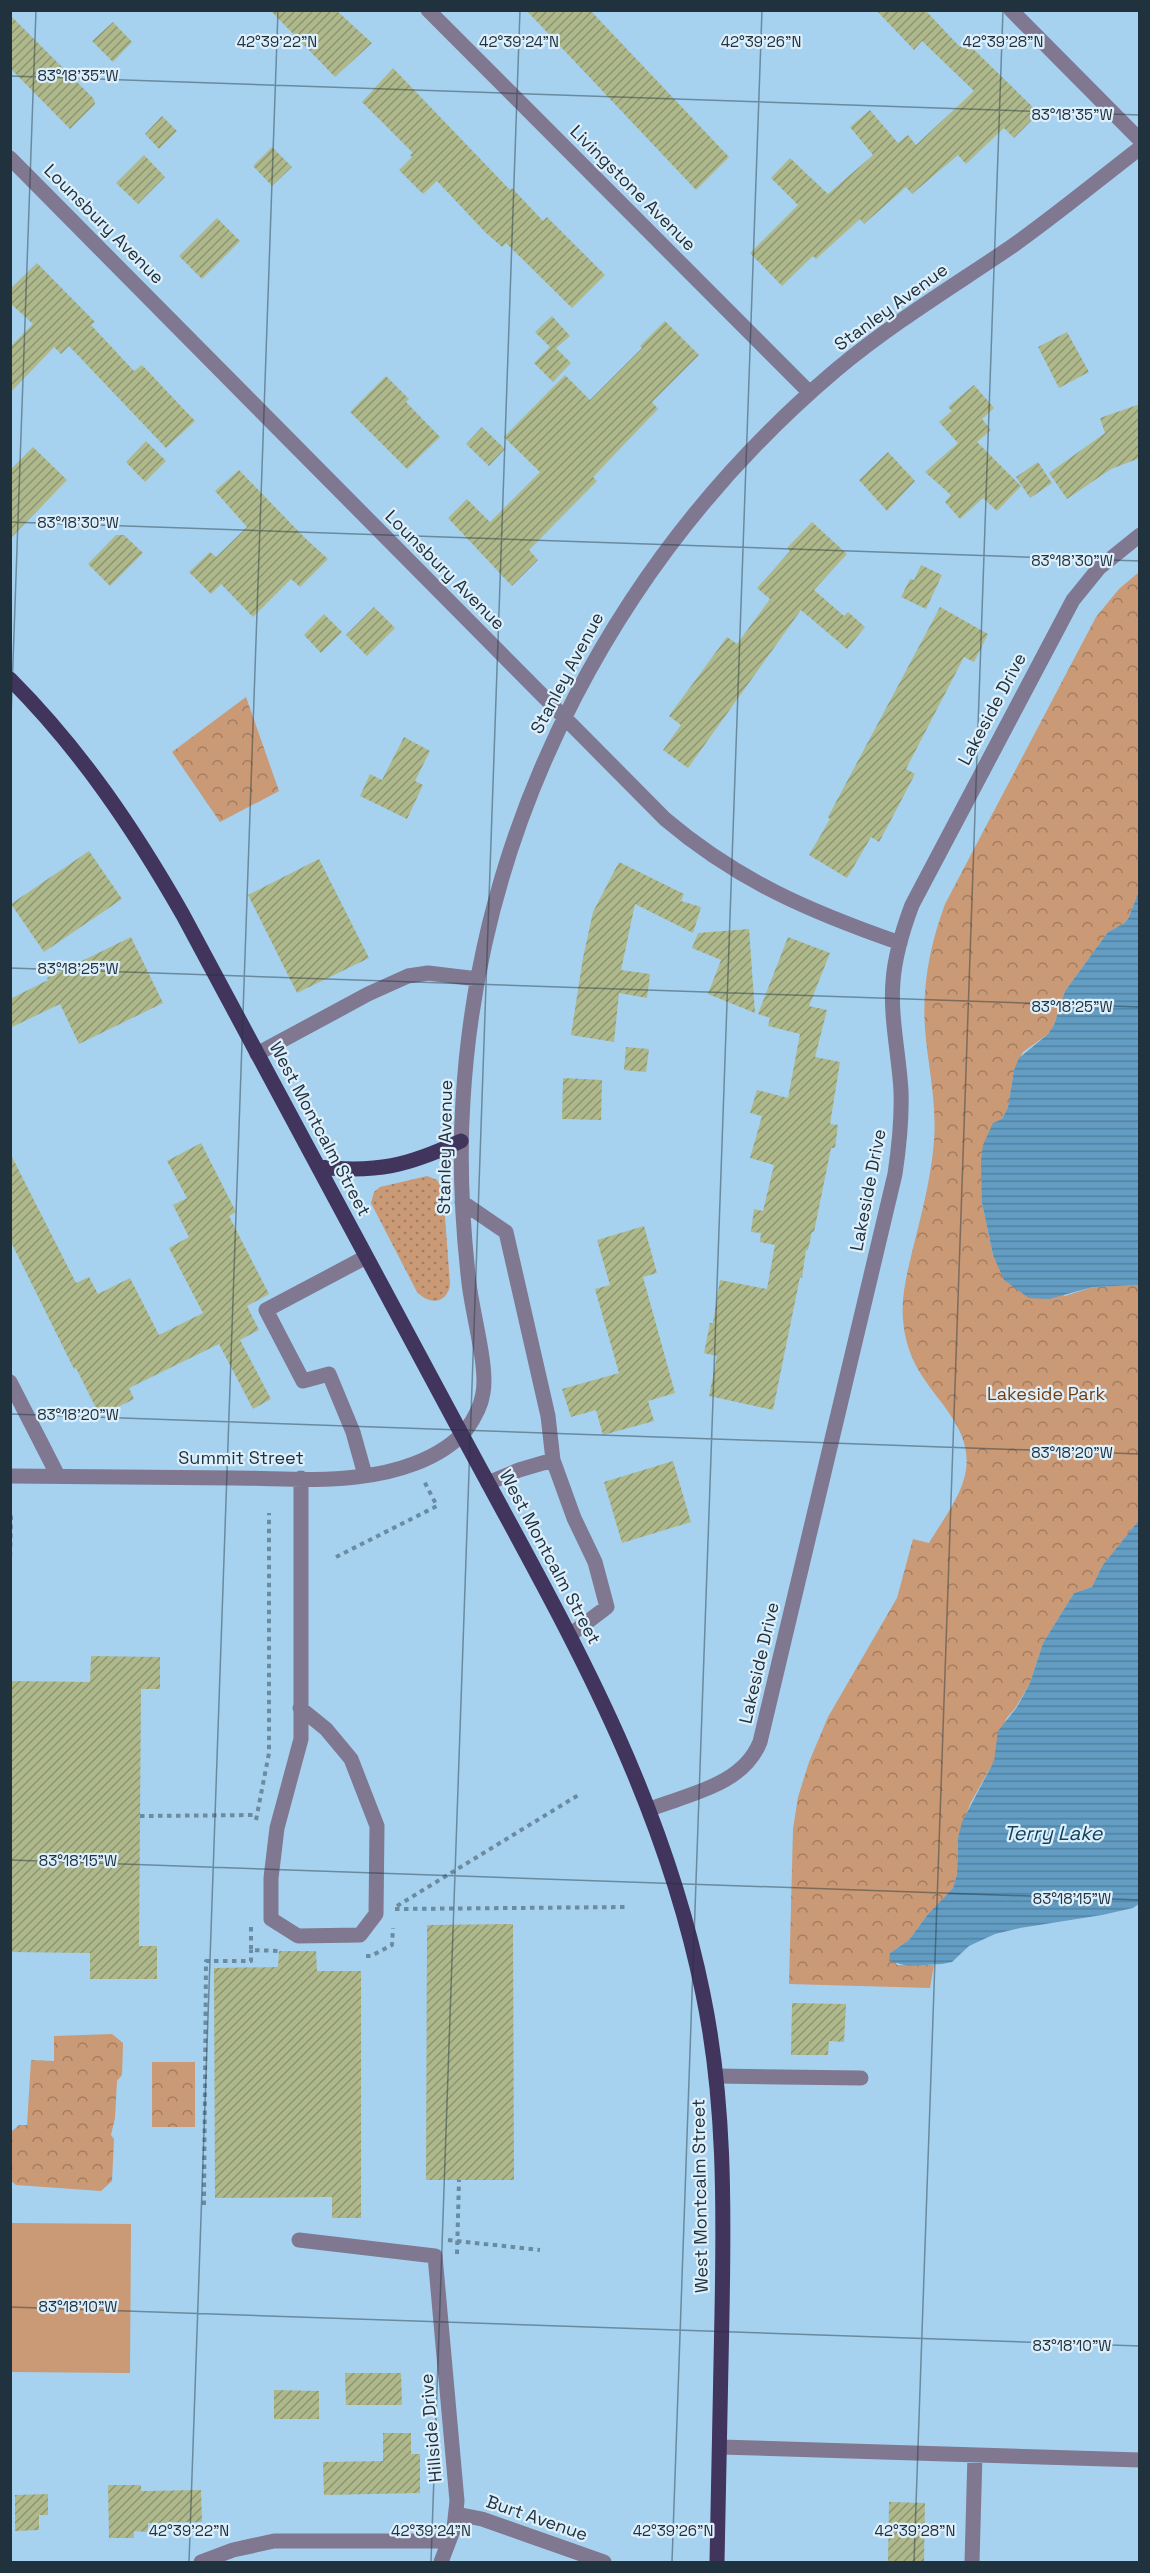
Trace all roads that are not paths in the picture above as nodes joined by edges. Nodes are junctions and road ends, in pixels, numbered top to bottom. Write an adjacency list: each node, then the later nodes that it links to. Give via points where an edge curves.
1 (428, 10): 6 (street, Livingstone Avenue)
2 (1011, 10): 3 (street)
3 (1140, 140)
4 (1140, 148): 6 (street, Stanley Avenue, via 1013,245 864,348)
5 (10, 158): 9 (street, Lounsbury Avenue)
6 (810, 393): 9 (street, Stanley Avenue, via 734,468 669,544 604,641)
7 (1140, 536): 10 (street, Lakeside Drive, via 1098,568 1066,612 912,904)
8 (10, 679): 12 (main road, West Montcalm Street, via 69,744 128,823 183,915)
9 (564, 719): 10 (street, Lounsbury Avenue, via 665,819 726,865 802,907); 11 (street, Stanley Avenue, via 543,761 511,847)
10 (900, 943): 27 (street, Lakeside Drive, via 892,1002 901,1093 895,1174 760,1742 750,1761 733,1776)
11 (478, 979): 12 (street, via 428,973 408,976); 13 (street, Stanley Avenue, via 466,1064)
12 (257, 1054): 14 (main road, West Montcalm Street)
13 (461, 1141): 14 (main road, via 396,1166 351,1170); 15 (street, Stanley Avenue)
14 (318, 1167): 16 (main road, West Montcalm Street)
15 (462, 1202): 18 (street, Stanley Avenue, via 469,1284 484,1377 478,1409); 19 (street, via 506,1232 548,1416)
16 (366, 1257): 18 (main road, West Montcalm Street); 20 (street, via 266,1310 303,1381 329,1374 353,1432)
17 (10, 1382): 22 (street)
18 (462, 1435): 20 (street, Summit Street, via 416,1463); 24 (main road, West Montcalm Street)
19 (553, 1460): 24 (street); 25 (street, via 595,1562 606,1607)
20 (365, 1475): 23 (street, Summit Street)
21 (10, 1476): 22 (street, Summit Street)
22 (58, 1476): 23 (street, Summit Street)
23 (301, 1478): 26 (street)
24 (488, 1483): 25 (main road, West Montcalm Street)
25 (570, 1635): 27 (main road, West Montcalm Street)
26 (300, 1707): 26 (street, via 301,1739 277,1828 271,1918 298,1936 360,1935 376,1914 377,1826 351,1759 326,1729)
27 (650, 1809): 28 (main road, West Montcalm Street, via 693,1946)
28 (716, 2076): 29 (street); 31 (main road, West Montcalm Street, via 723,2190)
29 (861, 2078)
30 (299, 2240): 34 (street, Hillside Drive, via 435,2256)
31 (720, 2447): 32 (street); 39 (main road, West Montcalm Street)
32 (975, 2455): 33 (street); 40 (street)
33 (1140, 2460)
34 (456, 2514): 35 (street, Hillside Drive); 38 (street, Burt Avenue, via 482,2519)
35 (449, 2541): 36 (street, via 274,2541); 37 (street, Hillside Drive)
36 (201, 2562)
37 (441, 2562)
38 (604, 2562)
39 (717, 2562)
40 (972, 2562)

